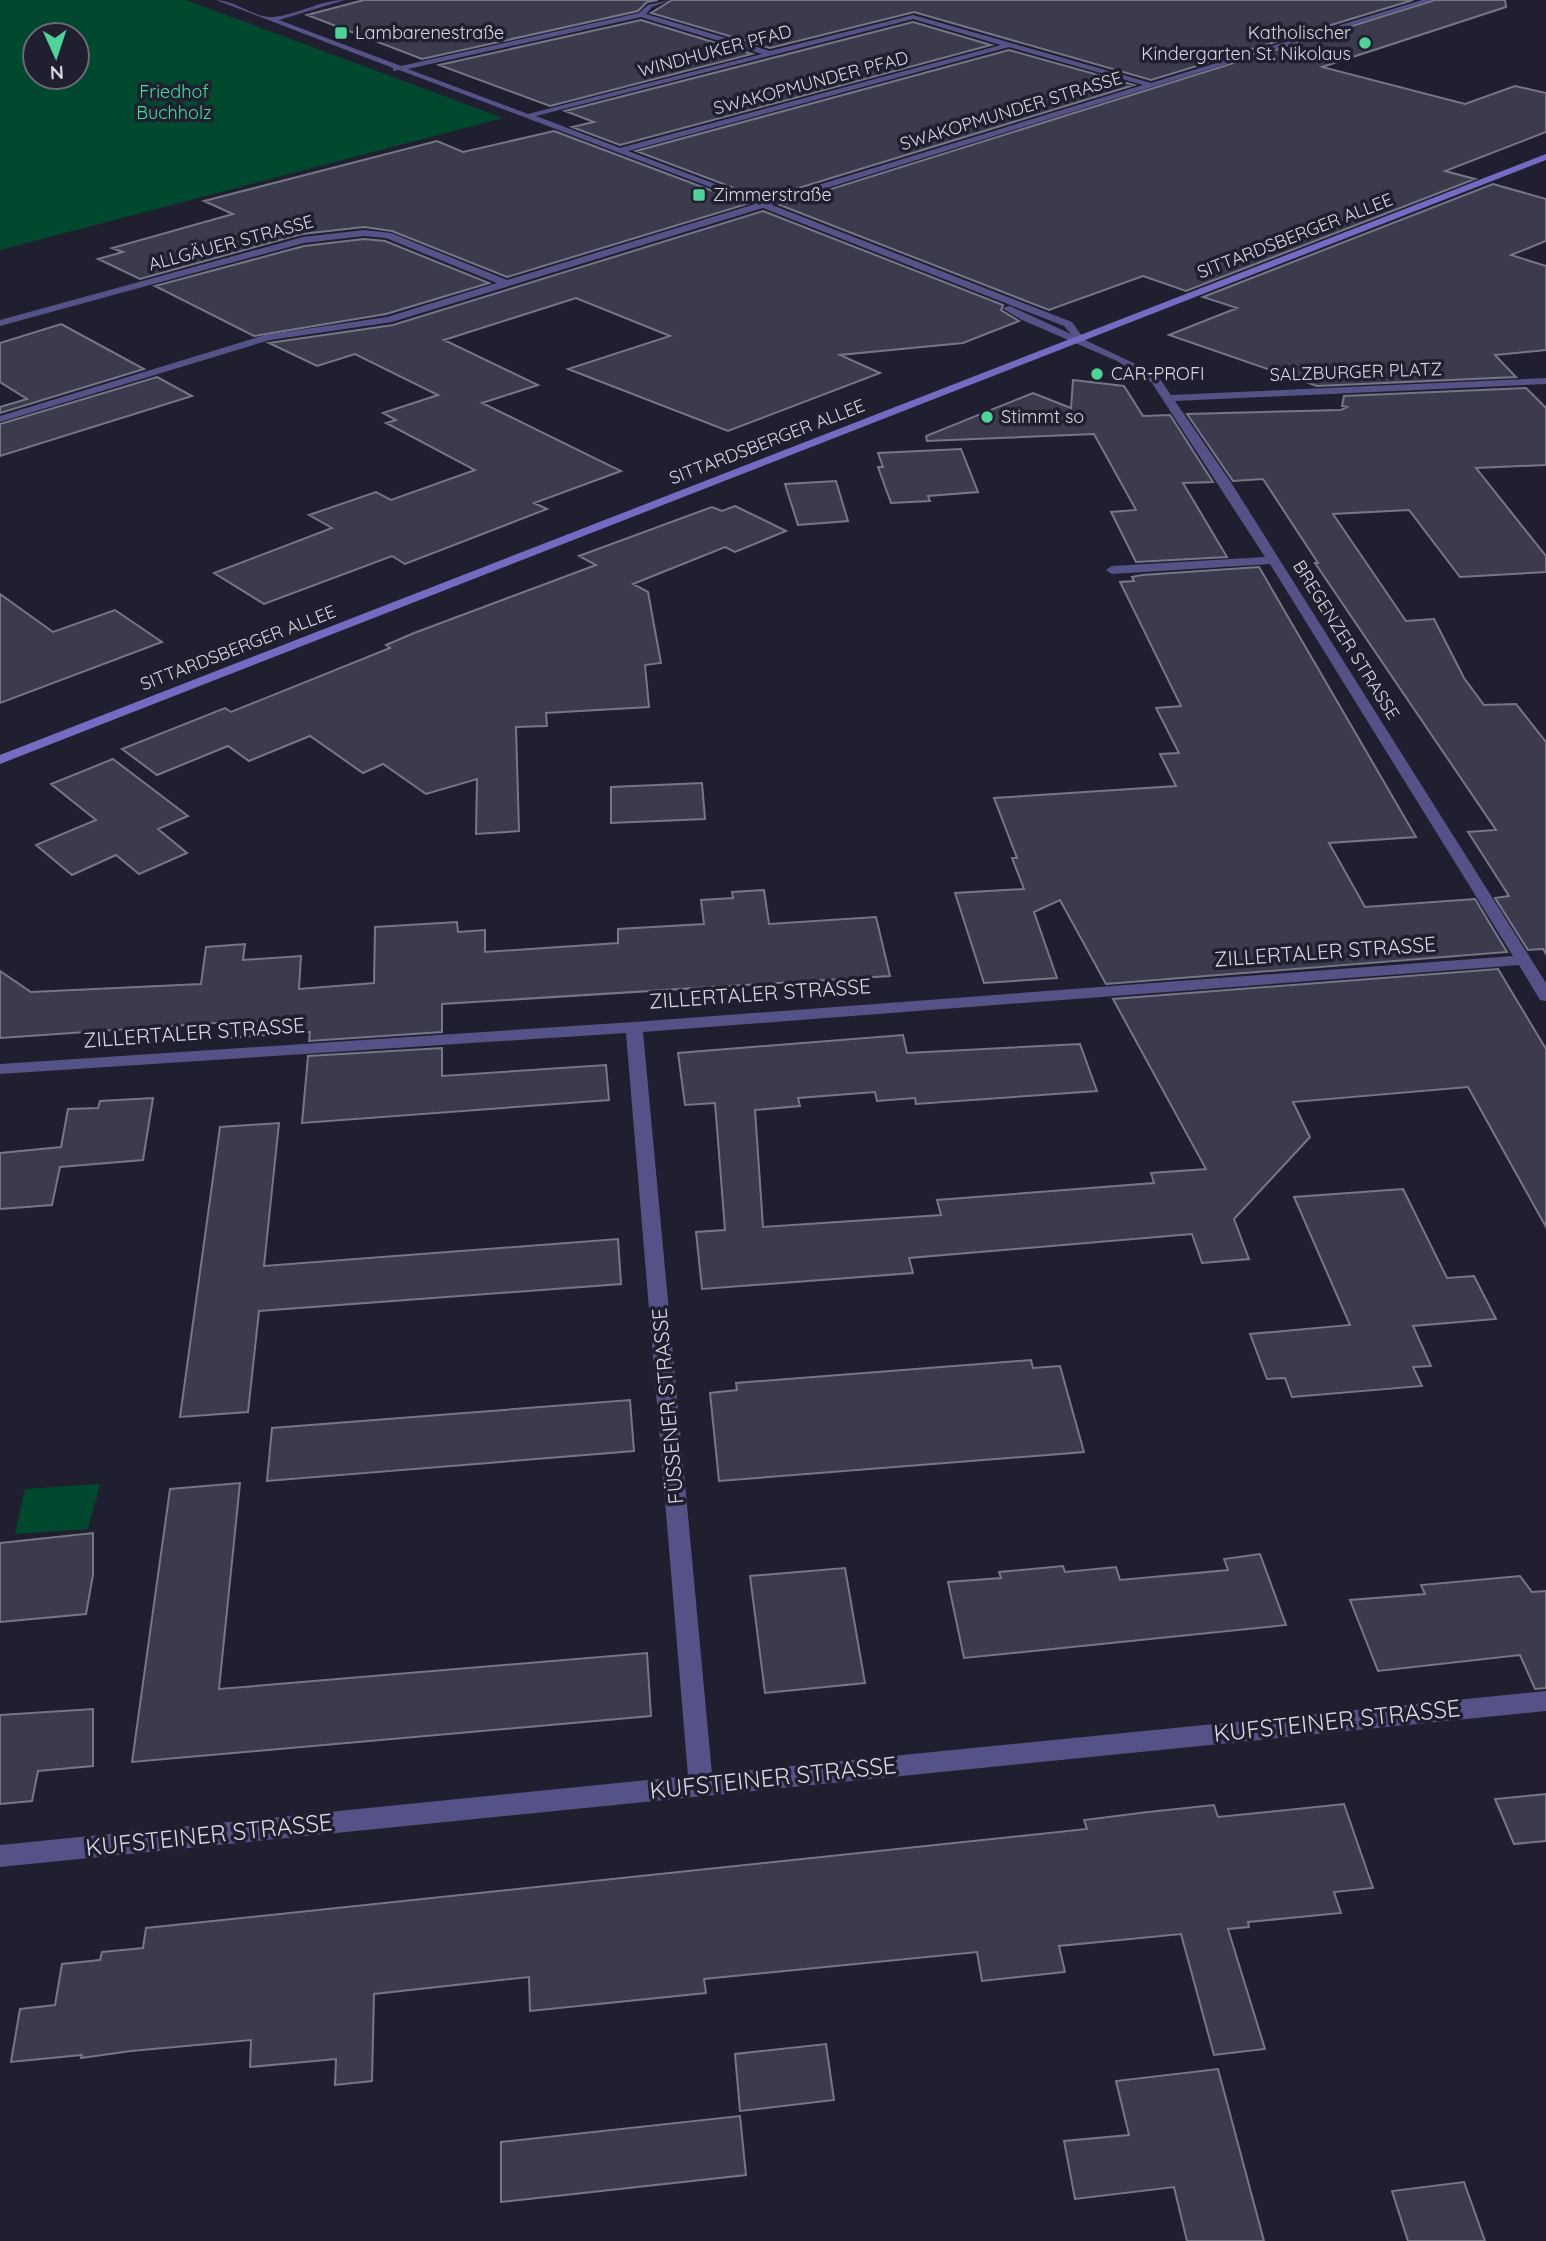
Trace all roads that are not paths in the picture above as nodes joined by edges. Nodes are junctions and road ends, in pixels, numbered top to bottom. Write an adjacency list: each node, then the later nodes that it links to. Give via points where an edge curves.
1 (342, 0): 6 (street)
2 (667, 0): 5 (street)
3 (1429, 0): 10 (street, SWAKOPMUNDER STRASSE)
4 (224, 1): 6 (street)
5 (641, 15): 8 (street); 9 (street)
6 (271, 20): 9 (street)
7 (1011, 44): 8 (street, WINDHUKER PFAD, via 913,17); 10 (street); 12 (street, SWAKOPMUNDER PFAD)
8 (768, 53): 11 (street, WINDHUKER PFAD)
9 (396, 69): 11 (street)
10 (1150, 85): 14 (street, SWAKOPMUNDER STRASSE)
11 (524, 117): 12 (street)
12 (619, 151): 14 (street)
13 (1546, 157): 17 (main road, SITTARDSBERGER ALLEE)
14 (764, 205): 15 (street); 17 (street, via 980,291 1034,323)
15 (507, 284): 16 (street, ALLGÄUER STRASSE, via 388,235 335,234); 20 (street, via 388,320 269,337)
16 (0, 323)
17 (1080, 339): 19 (street, BREGENZER STRASSE, via 1140,369); 23 (main road, SITTARDSBERGER ALLEE)
18 (1546, 382): 19 (street, SALZBURGER PLATZ)
19 (1168, 398): 21 (street, BREGENZER STRASSE)
20 (0, 419)
21 (1273, 560): 22 (street); 24 (street, BREGENZER STRASSE)
22 (1112, 570)
23 (0, 760)
24 (1522, 960): 25 (street, BREGENZER STRASSE); 26 (street, ZILLERTALER STRASSE)
25 (1546, 996)
26 (634, 1027): 27 (street, ZILLERTALER STRASSE); 29 (street, FÜSSENER STRASSE)
27 (0, 1069)
28 (1546, 1701): 29 (street, KUFSTEINER STRASSE)
29 (701, 1785): 30 (street, KUFSTEINER STRASSE)
30 (0, 1856)

